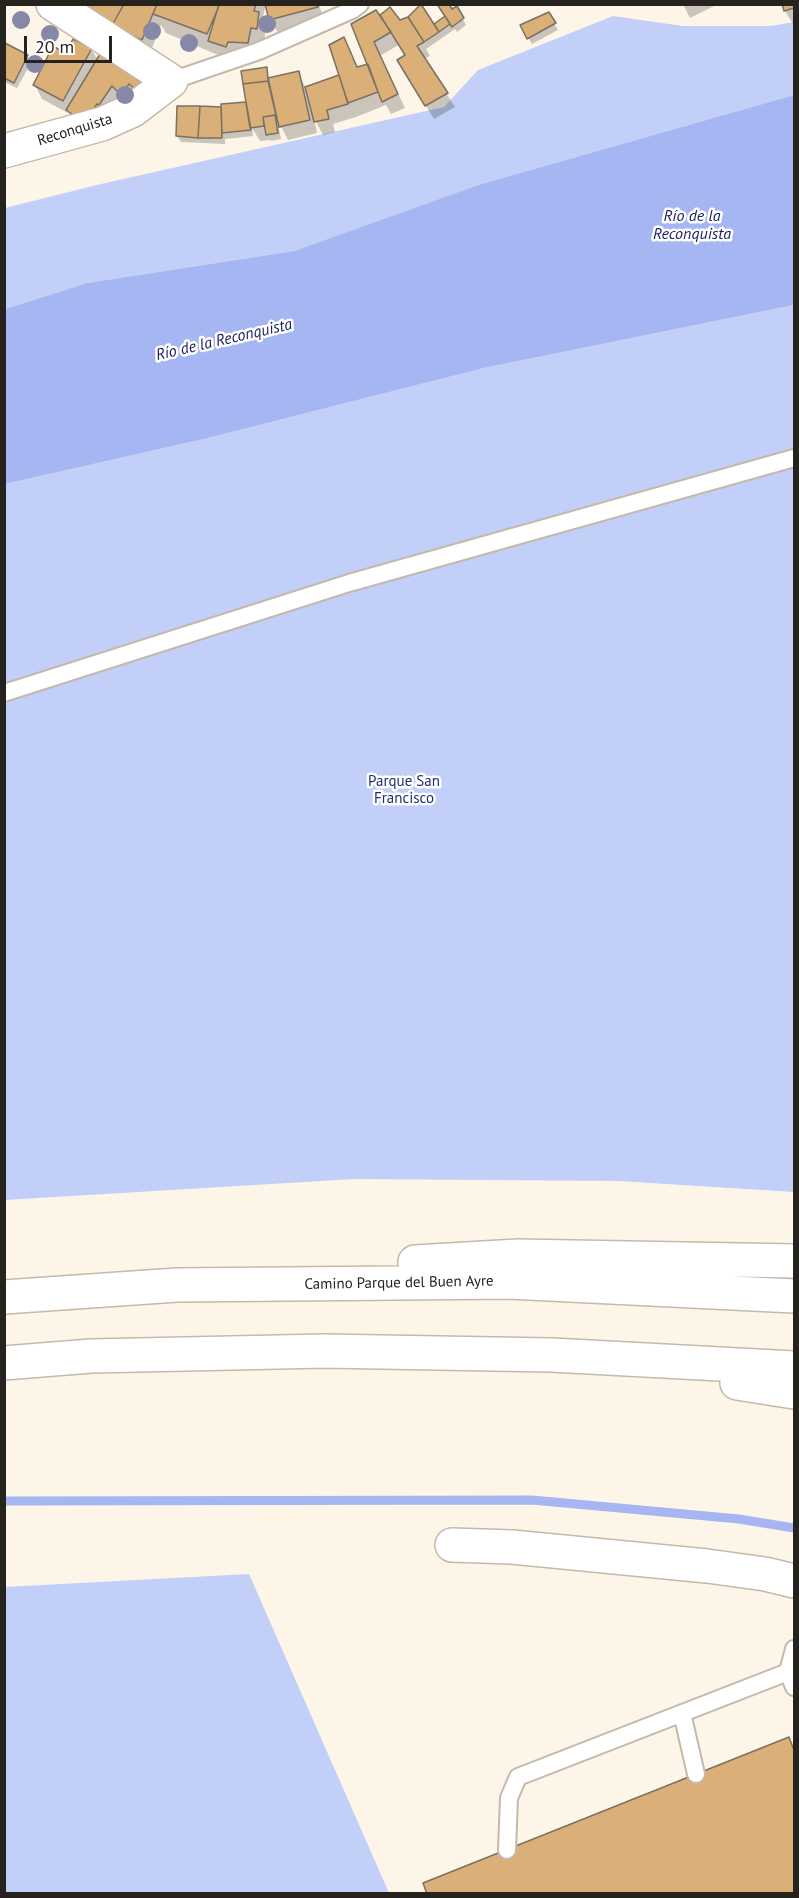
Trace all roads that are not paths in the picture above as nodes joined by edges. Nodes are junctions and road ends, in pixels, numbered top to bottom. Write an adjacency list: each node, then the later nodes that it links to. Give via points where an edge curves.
1 (53, 4): 3 (main road)
2 (360, 4): 3 (lane, via 259,51)
3 (171, 81): 4 (main road, Reconquista, via 133,110 102,124)
4 (4, 151)
5 (795, 458): 6 (lane, via 349,583)
6 (4, 693)
7 (795, 1261): 8 (main road, via 518,1257 359,1265)
8 (177, 1285): 9 (main road, Camino Parque del Buen Ayre, via 509,1282); 10 (main road, Camino Parque del Buen Ayre)
9 (795, 1296)
10 (4, 1297)
11 (552, 1355): 12 (main road, via 325,1351 91,1356); 13 (main road); 14 (main road)
12 (4, 1363)
13 (795, 1368)
14 (795, 1392)
15 (452, 1545): 16 (main road, via 707,1566)
16 (795, 1581)
17 (795, 1649): 18 (lane)
18 (791, 1679): 19 (lane)
19 (682, 1713): 20 (lane); 21 (lane, via 518,1777 509,1798)
20 (696, 1774)
21 (507, 1850)

